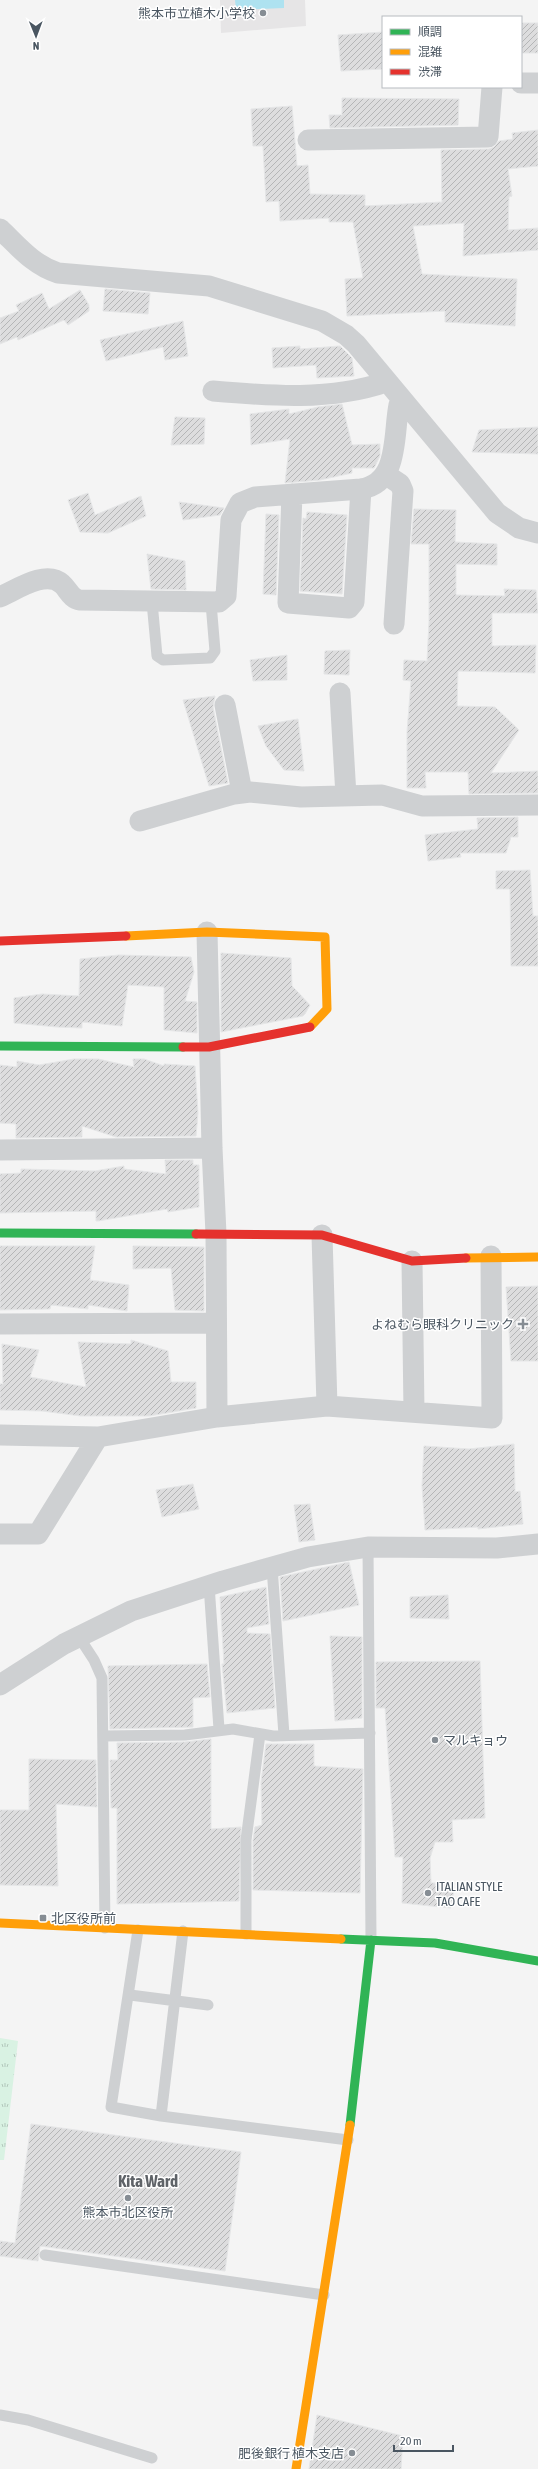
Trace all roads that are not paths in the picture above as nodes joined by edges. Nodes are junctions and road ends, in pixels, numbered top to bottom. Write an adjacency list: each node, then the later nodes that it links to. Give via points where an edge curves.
1 (522, 83): 2 (street)
2 (538, 83)
3 (492, 88): 4 (street, via 488,138)
4 (308, 140)
5 (0, 229): 6 (street, via 34,262 58,273 209,286 322,321 356,344)
6 (386, 382): 7 (street, via 355,390 314,395 272,396); 8 (street)
7 (213, 391)
8 (402, 401): 9 (street, via 397,411 394,448); 12 (street, via 497,513 519,528)
9 (385, 474): 10 (street, via 376,484); 16 (street, via 400,484 402,491)
10 (361, 489): 11 (street); 11 (street, via 354,602 349,608 288,603)
11 (292, 494): 15 (street, via 247,500 234,510 231,520 226,596 219,602)
12 (538, 533)
13 (0, 597): 14 (street, via 47,578 57,580 77,600)
14 (152, 602): 15 (street); 15 (lane, via 157,656 163,660 210,658 213,655)
15 (211, 603)
16 (394, 624)
17 (340, 693): 20 (street)
18 (225, 705): 19 (street)
19 (242, 792): 20 (street, via 301,798); 22 (street)
20 (346, 796): 21 (street, via 382,795 422,806)
21 (538, 805)
22 (140, 822)
23 (207, 932): 24 (street); 26 (street); 26 (street, via 325,937 326,945 327,1009 309,1028)
24 (0, 941)
25 (0, 1046): 26 (street)
26 (210, 1047): 27 (street)
27 (212, 1148): 28 (street); 30 (street)
28 (0, 1150)
29 (0, 1233): 30 (street)
30 (216, 1234): 31 (street); 35 (street)
31 (322, 1235): 34 (street); 37 (street)
32 (491, 1256): 33 (street); 34 (street); 38 (street, via 492,1418)
33 (538, 1257)
34 (412, 1260): 38 (street)
35 (215, 1322): 36 (street); 39 (street)
36 (0, 1324)
37 (327, 1406): 38 (street); 39 (street)
38 (414, 1412)
39 (217, 1417): 41 (street)
40 (0, 1435): 41 (street)
41 (98, 1437): 42 (street, via 38,1534)
42 (0, 1534)
43 (538, 1544): 44 (street, via 497,1548)
44 (368, 1547): 45 (street, via 308,1557); 50 (lane)
45 (272, 1567): 46 (street); 52 (lane)
46 (209, 1585): 47 (street, via 131,1611); 49 (lane)
47 (79, 1637): 48 (street); 53 (lane, via 102,1678)
48 (0, 1685)
49 (219, 1730): 51 (lane, via 251,1731); 53 (lane, via 185,1735)
50 (370, 1733): 52 (lane); 59 (lane)
51 (260, 1734): 52 (lane); 58 (lane, via 246,1835)
52 (284, 1735)
53 (103, 1736): 55 (lane)
54 (0, 1923): 55 (street)
55 (105, 1928): 56 (street)
56 (138, 1930): 57 (street); 61 (lane)
57 (184, 1931): 58 (street); 62 (lane)
58 (246, 1934): 59 (street)
59 (371, 1940): 60 (street, via 435,1943); 65 (street)
60 (538, 1960)
61 (130, 1995): 62 (lane); 64 (lane, via 111,2107)
62 (176, 2000): 63 (lane); 64 (lane)
63 (208, 2006)
64 (161, 2116): 65 (lane)
65 (348, 2140): 67 (street)
66 (45, 2255): 67 (lane)
67 (324, 2294): 70 (street)
68 (0, 2415): 69 (lane, via 28,2420)
69 (152, 2458)
70 (296, 2469)

